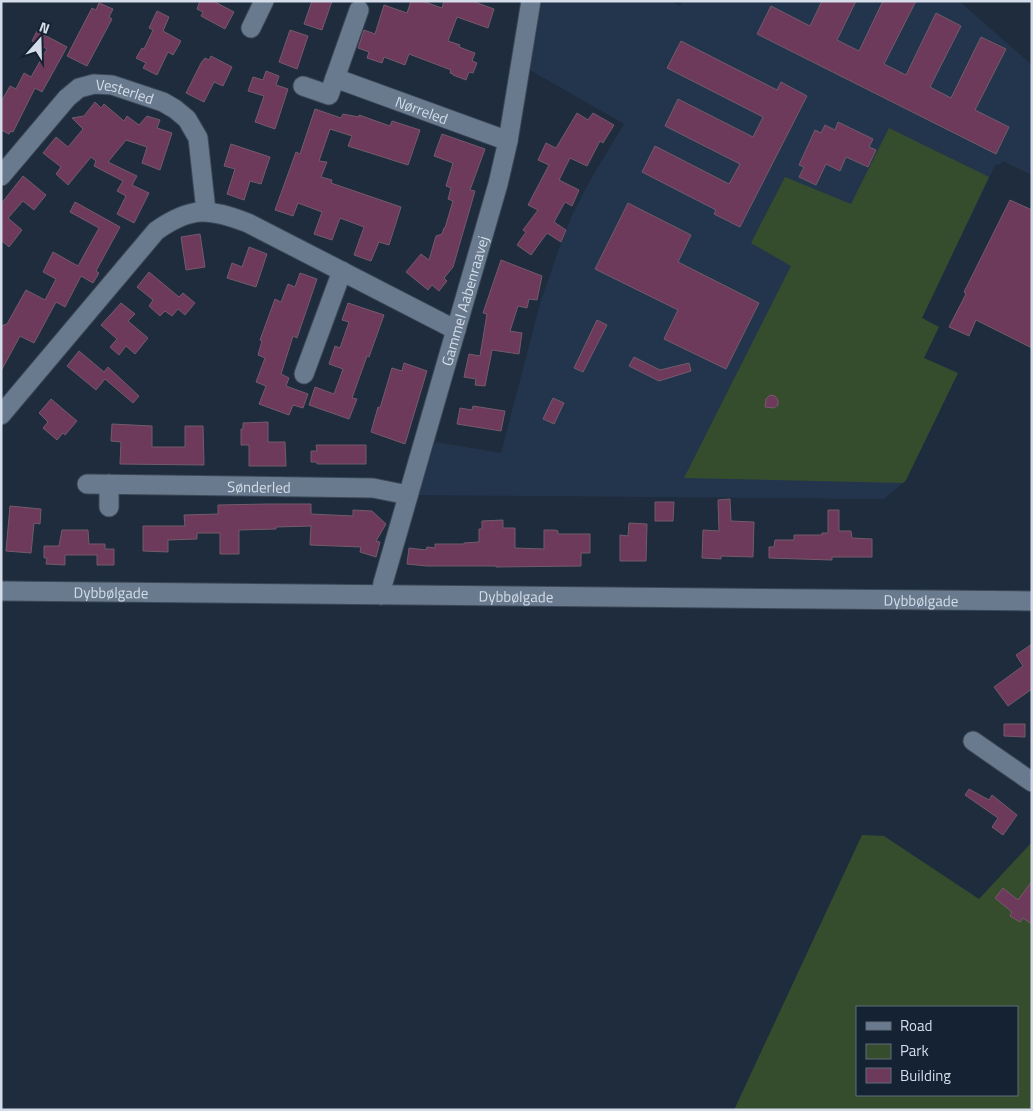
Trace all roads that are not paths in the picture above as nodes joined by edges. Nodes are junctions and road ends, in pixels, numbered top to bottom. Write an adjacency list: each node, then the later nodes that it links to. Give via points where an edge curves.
1 (264, 1): 4 (street)
2 (531, 1): 7 (street, Gammel Aabenraavej)
3 (359, 10): 5 (street)
4 (251, 28)
5 (335, 78): 6 (street, via 329,95); 7 (street, Nørreled)
6 (303, 86)
7 (508, 141): 11 (street, Gammel Aabenraavej)
8 (1, 176): 9 (street, Vesterled, via 79,88 94,84 112,85 163,102 187,119 198,138)
9 (206, 211): 10 (street, via 248,223); 13 (street, via 185,214 156,231)
10 (342, 271): 11 (street); 12 (street)
11 (456, 330): 16 (street, Gammel Aabenraavej)
12 (304, 374)
13 (1, 415)
14 (87, 484): 15 (street, Sønderled)
15 (109, 484): 16 (street, Sønderled, via 373,488); 17 (street)
16 (408, 495): 19 (street, Gammel Aabenraavej)
17 (109, 507)
18 (1, 591): 19 (street, Dybbølgade)
19 (381, 595): 20 (street, Dybbølgade)
20 (1032, 601)
21 (973, 741): 22 (street)
22 (1032, 782)

